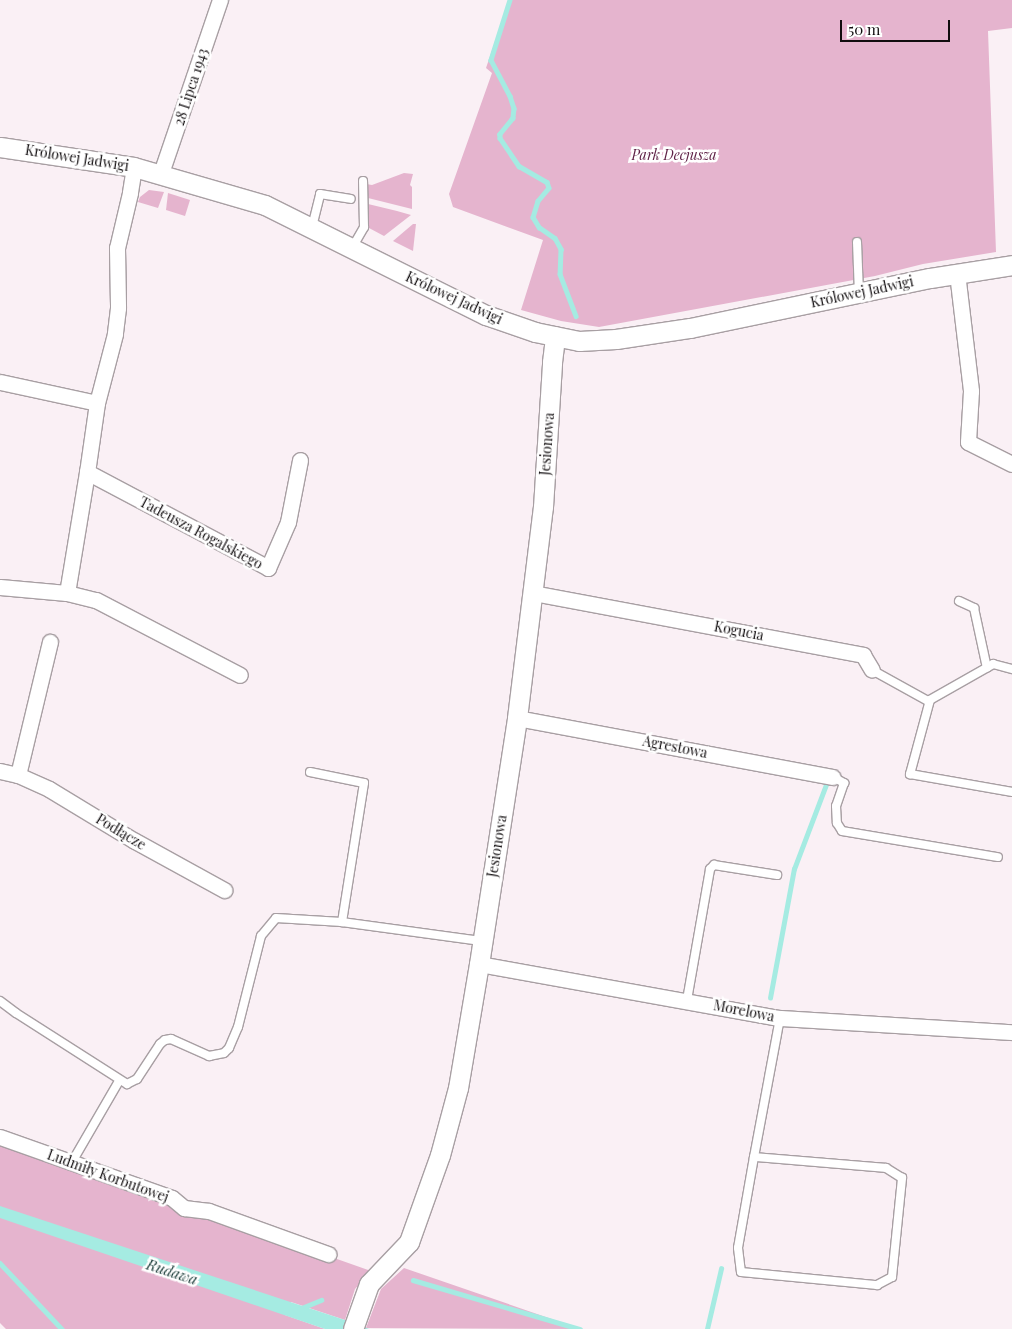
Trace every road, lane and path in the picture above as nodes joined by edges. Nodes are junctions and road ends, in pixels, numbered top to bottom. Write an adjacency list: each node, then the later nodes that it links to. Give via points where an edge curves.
1 (220, 0): 4 (street, 28 Lipca 1943)
2 (0, 147): 3 (street, Królowej Jadwigi)
3 (134, 167): 4 (street, Królowej Jadwigi); 15 (street, via 117,248 115,334)
4 (161, 173): 7 (street, Królowej Jadwigi, via 265,205)
5 (363, 181): 9 (lane, via 364,227)
6 (351, 198): 7 (lane, via 320,194)
7 (312, 227): 9 (street, Królowej Jadwigi)
8 (856, 242): 12 (lane)
9 (352, 248): 13 (street, Królowej Jadwigi, via 486,315)
10 (1012, 265): 11 (street, Królowej Jadwigi)
11 (957, 273): 12 (street, Królowej Jadwigi); 17 (street, via 971,391 968,442)
12 (859, 293): 13 (street, Królowej Jadwigi, via 690,328 616,339 579,341)
13 (555, 336): 21 (street, Jesionowa, via 543,507)
14 (0, 382): 15 (street)
15 (98, 403): 18 (street)
16 (300, 460): 18 (street, Tadeusza Rogalskiego, via 288,522 268,568)
17 (1012, 464)
18 (87, 472): 20 (street)
19 (0, 587): 20 (street)
20 (67, 593): 27 (street, via 96,600)
21 (533, 593): 26 (street, Kogucia, via 863,654); 29 (street, Jesionowa)
22 (959, 601): 24 (lane, via 974,608)
23 (50, 642): 32 (street)
24 (986, 668): 25 (lane, via 993,664); 28 (lane)
25 (1012, 669)
26 (872, 670): 28 (lane, Kogucia)
27 (240, 675)
28 (930, 700): 34 (lane, via 910,774)
29 (517, 718): 33 (street, Agrestowa); 39 (street, Jesionowa)
30 (0, 771): 32 (street, Podłącze)
31 (310, 772): 38 (lane, via 364,783)
32 (18, 775): 37 (street, Podłącze, via 49,789)
33 (833, 777): 35 (lane, via 844,783 836,806 837,823 842,831)
34 (1012, 792)
35 (998, 857)
36 (777, 875): 41 (lane, via 714,865 710,869)
37 (224, 890)
38 (342, 922): 39 (lane); 45 (lane, via 276,918 260,936 238,1028 229,1048 224,1053 209,1056 171,1039 165,1040 133,1083)
39 (483, 942): 40 (street, Jesionowa)
40 (479, 964): 41 (street, Morelowa); 50 (street, Jesionowa, via 458,1088 437,1162 409,1242 369,1284)
41 (687, 1000): 43 (street, Morelowa)
42 (0, 1001): 45 (lane)
43 (780, 1018): 44 (street, Morelowa); 47 (lane)
44 (1012, 1032)
45 (119, 1081): 48 (lane)
46 (0, 1137): 48 (street, Ludmiły Korbutowej)
47 (754, 1157): 47 (lane, via 738,1248 741,1272 877,1285 892,1277 902,1178 886,1168)
48 (72, 1162): 49 (street, Ludmiły Korbutowej, via 172,1198 184,1208 210,1211)
49 (328, 1254)
50 (353, 1329)

